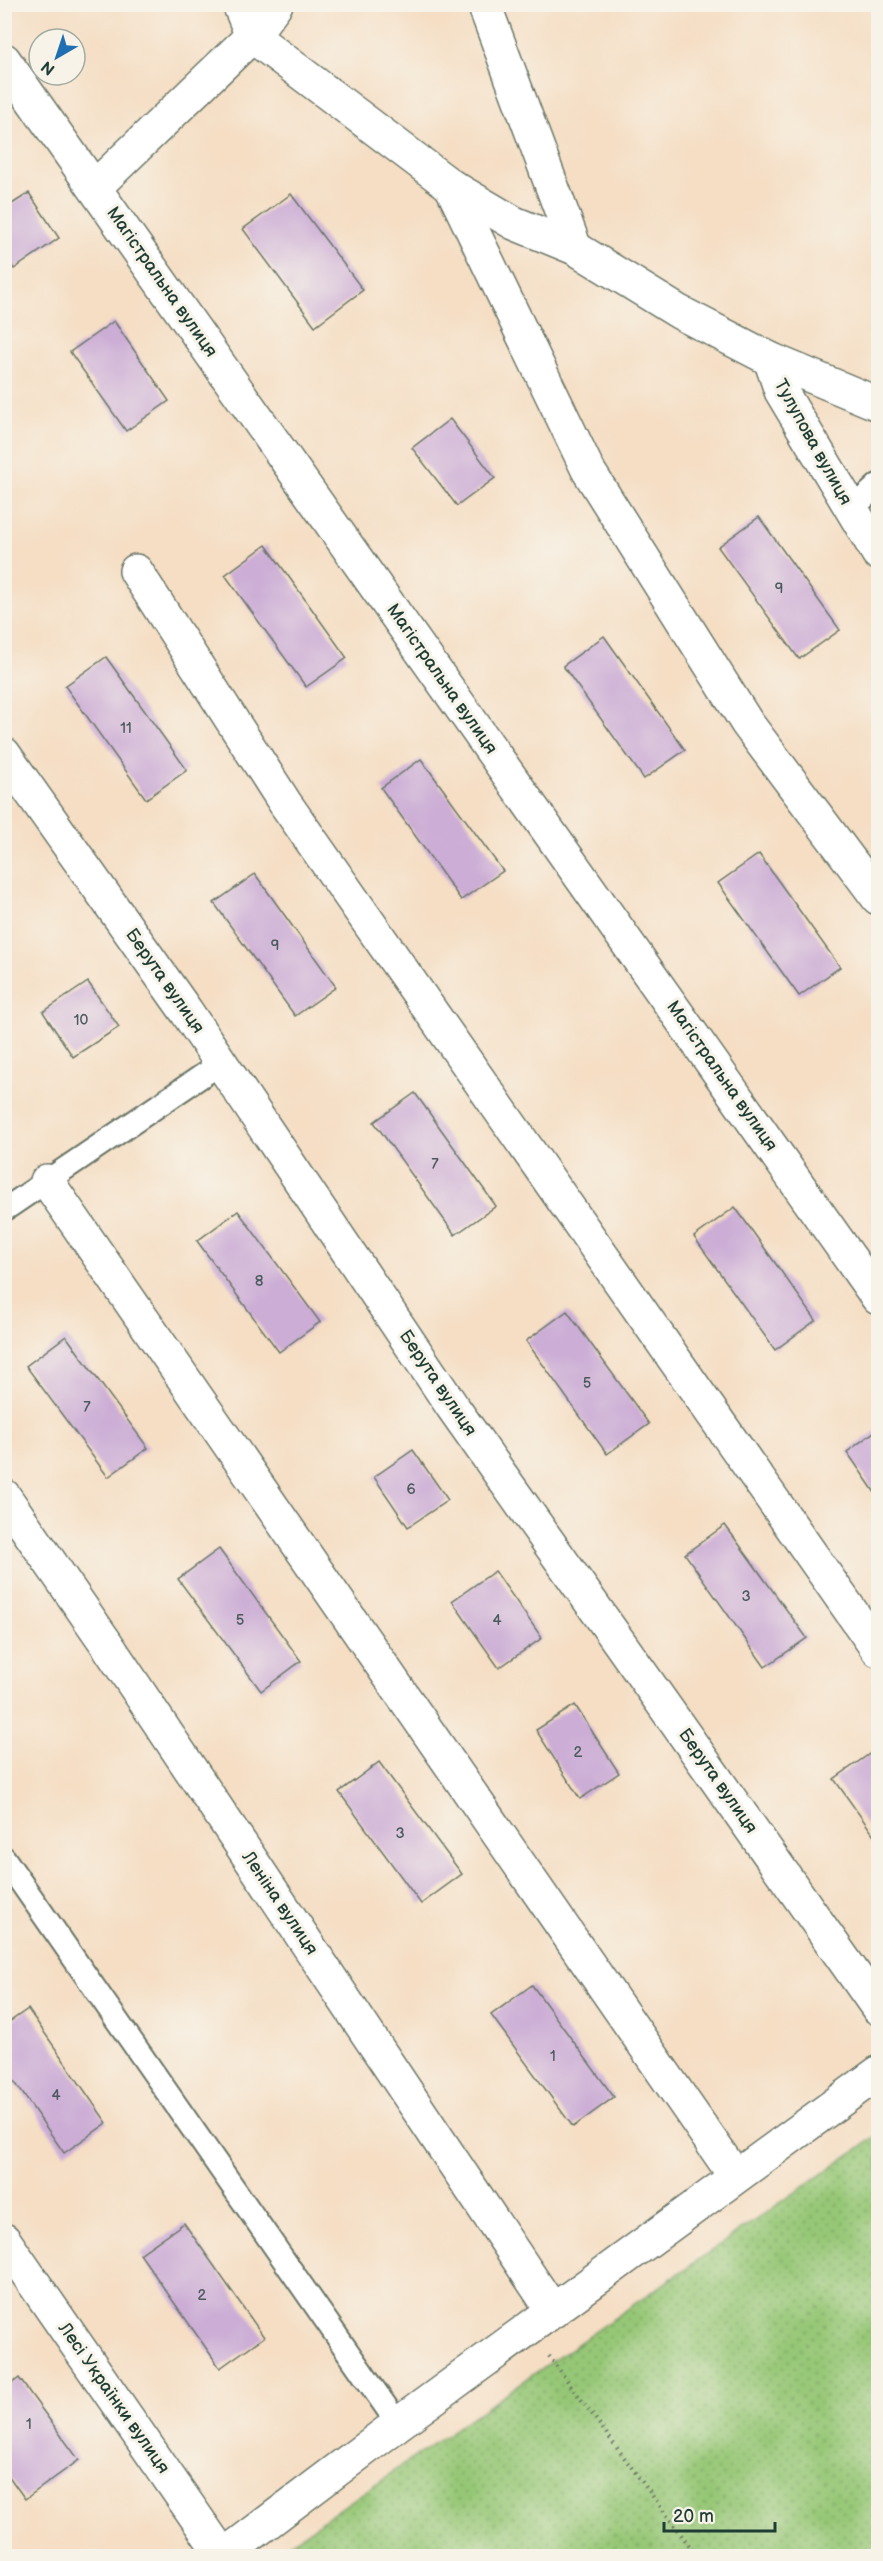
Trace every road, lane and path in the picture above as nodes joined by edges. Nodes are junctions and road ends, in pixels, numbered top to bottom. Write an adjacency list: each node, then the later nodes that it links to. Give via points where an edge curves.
1 (238, 4): 4 (street)
2 (276, 4): 4 (street)
3 (484, 4): 8 (street)
4 (252, 36): 6 (street); 7 (street)
5 (4, 60): 7 (street, Магістральна вулиця)
6 (451, 186): 8 (street, via 514,223); 16 (street, via 588,470 747,723)
7 (95, 187): 20 (street, Магістральна вулиця)
8 (574, 248): 9 (street, via 679,312)
9 (770, 359): 10 (street); 12 (street, Тулупова вулиця, via 781,391)
10 (879, 404)
11 (879, 485): 12 (lane)
12 (851, 510): 13 (street, Тулупова вулиця)
13 (879, 554)
14 (136, 571): 22 (street, via 285,803)
15 (4, 754): 17 (street, Берута вулиця)
16 (879, 898)
17 (221, 1063): 18 (lane); 24 (street, Берута вулиця, via 459,1415)
18 (47, 1181): 19 (lane); 26 (street)
19 (4, 1210)
20 (879, 1298)
21 (4, 1496): 28 (street, Леніна вулиця, via 112,1653)
22 (879, 1650)
23 (4, 1858): 29 (lane)
24 (879, 2008)
25 (879, 2073): 26 (street)
26 (735, 2176): 28 (street)
27 (4, 2240): 30 (street, Лесі Українки вулиця)
28 (541, 2320): 29 (street); 31 (path)
29 (398, 2424): 30 (street)
30 (223, 2556)
31 (697, 2556)

